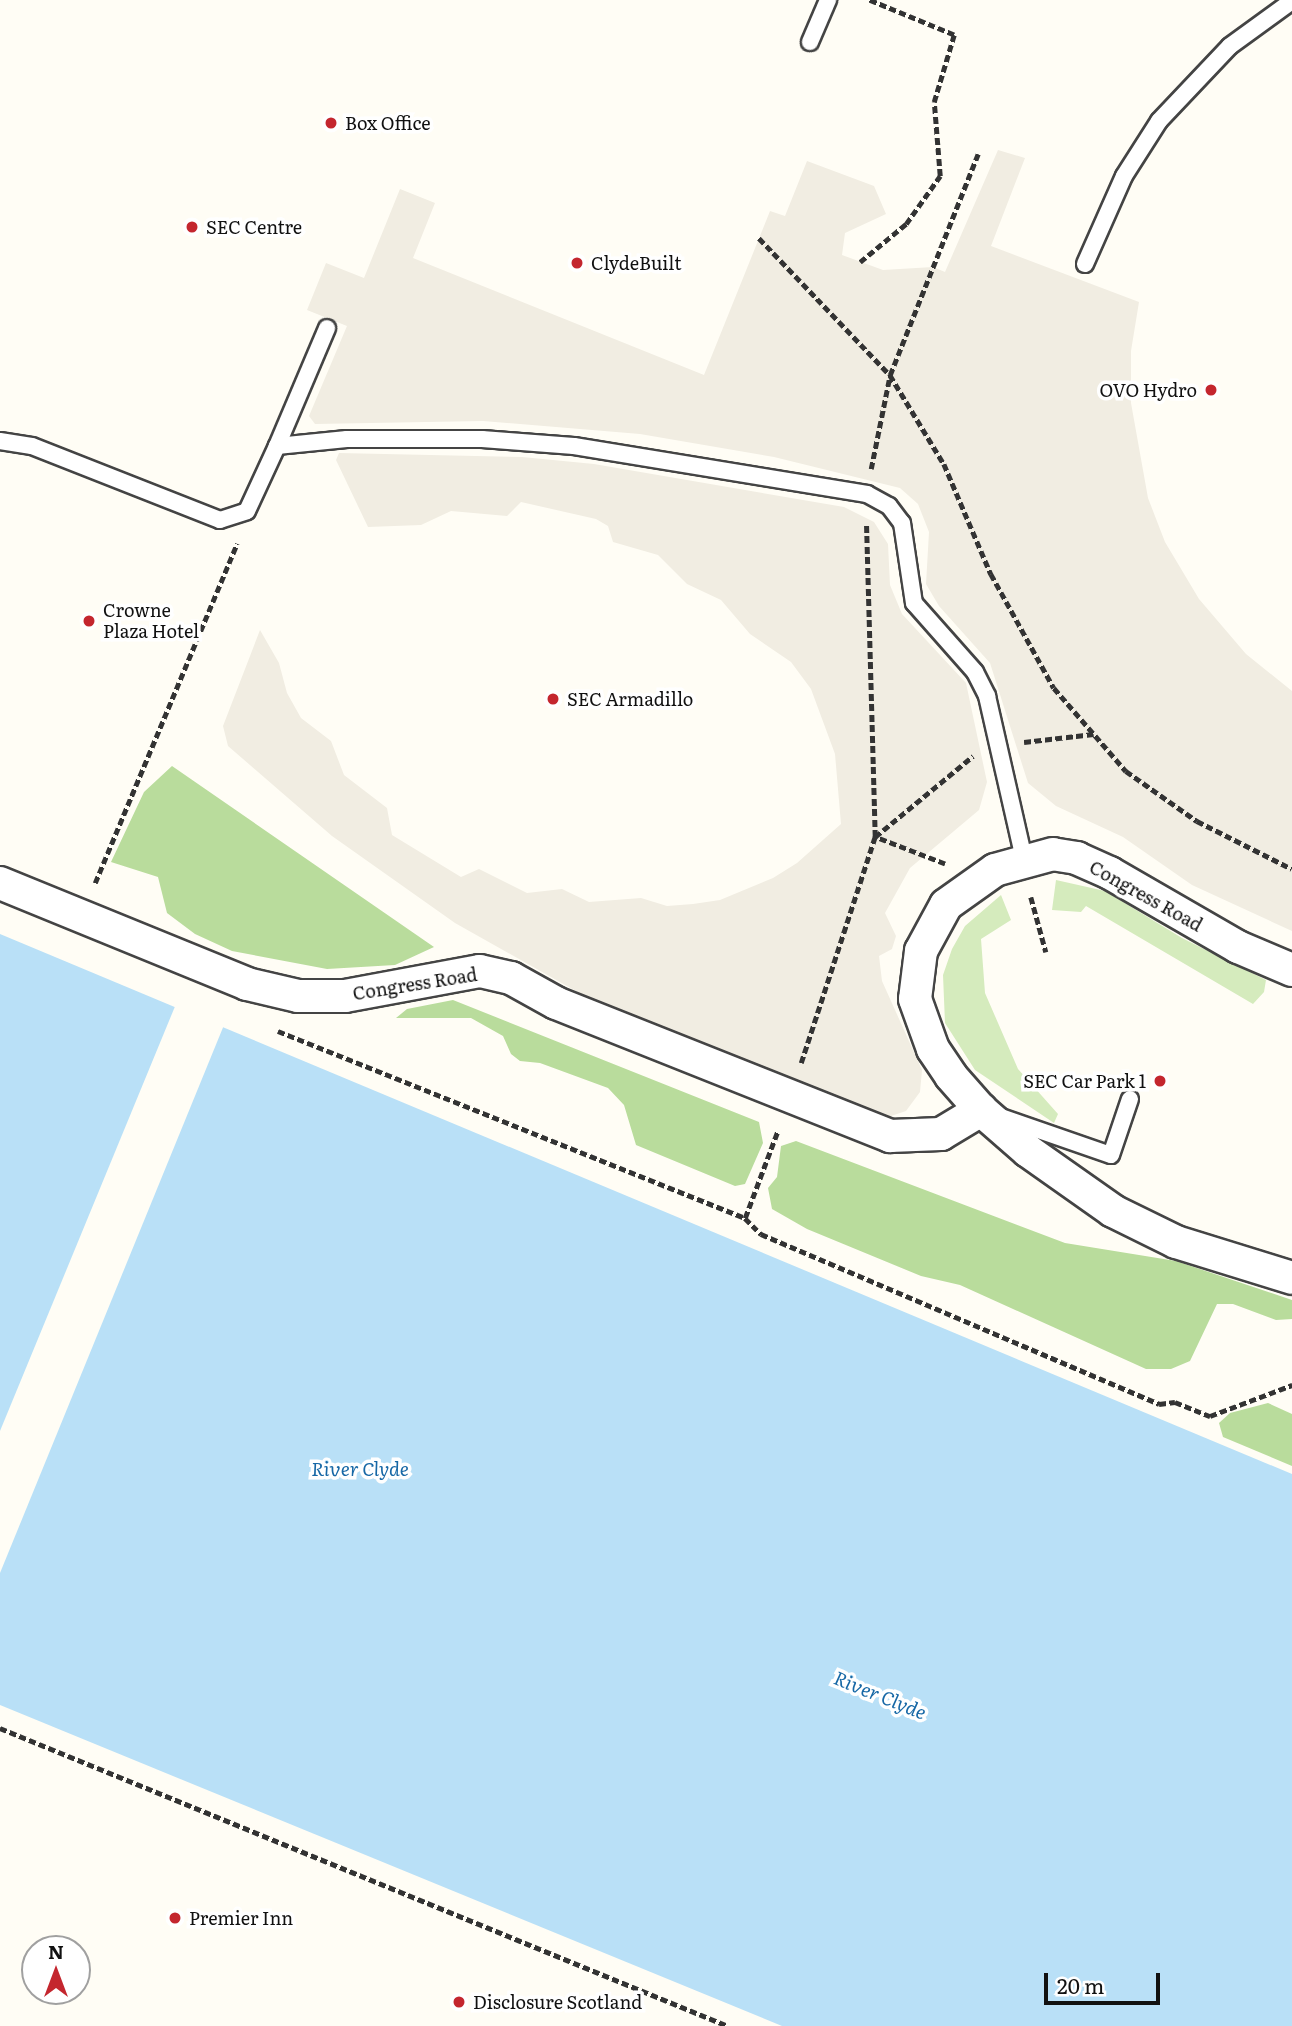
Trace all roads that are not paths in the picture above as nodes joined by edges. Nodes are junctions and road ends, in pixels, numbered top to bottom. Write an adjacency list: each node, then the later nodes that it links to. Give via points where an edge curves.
1 (828, 0): 3 (lane)
2 (1292, 1): 4 (lane, via 1230,46 1160,121 1124,176)
3 (810, 42)
4 (1085, 264)
5 (327, 328): 7 (lane)
6 (0, 442): 7 (lane, via 32,446 209,519 240,516 257,496)
7 (277, 446): 8 (lane, via 346,439 482,439 574,446 867,494 889,506 902,523 914,603 975,672 987,696)
8 (1024, 859): 10 (street, Congress Road, via 1053,854 1077,858 1238,947); 12 (street, Congress Road, via 979,878 946,905 921,951 916,975 915,999 933,1049)
9 (0, 883): 12 (street, Congress Road, via 247,984 298,996 345,996 480,971 511,978 556,1003 790,1098 905,1138 941,1134)
10 (1292, 970)
11 (1130, 1099): 12 (lane, via 1111,1156)
12 (981, 1110): 13 (street, Congress Road, via 1028,1151 1113,1211 1176,1242)
13 (1292, 1278)

